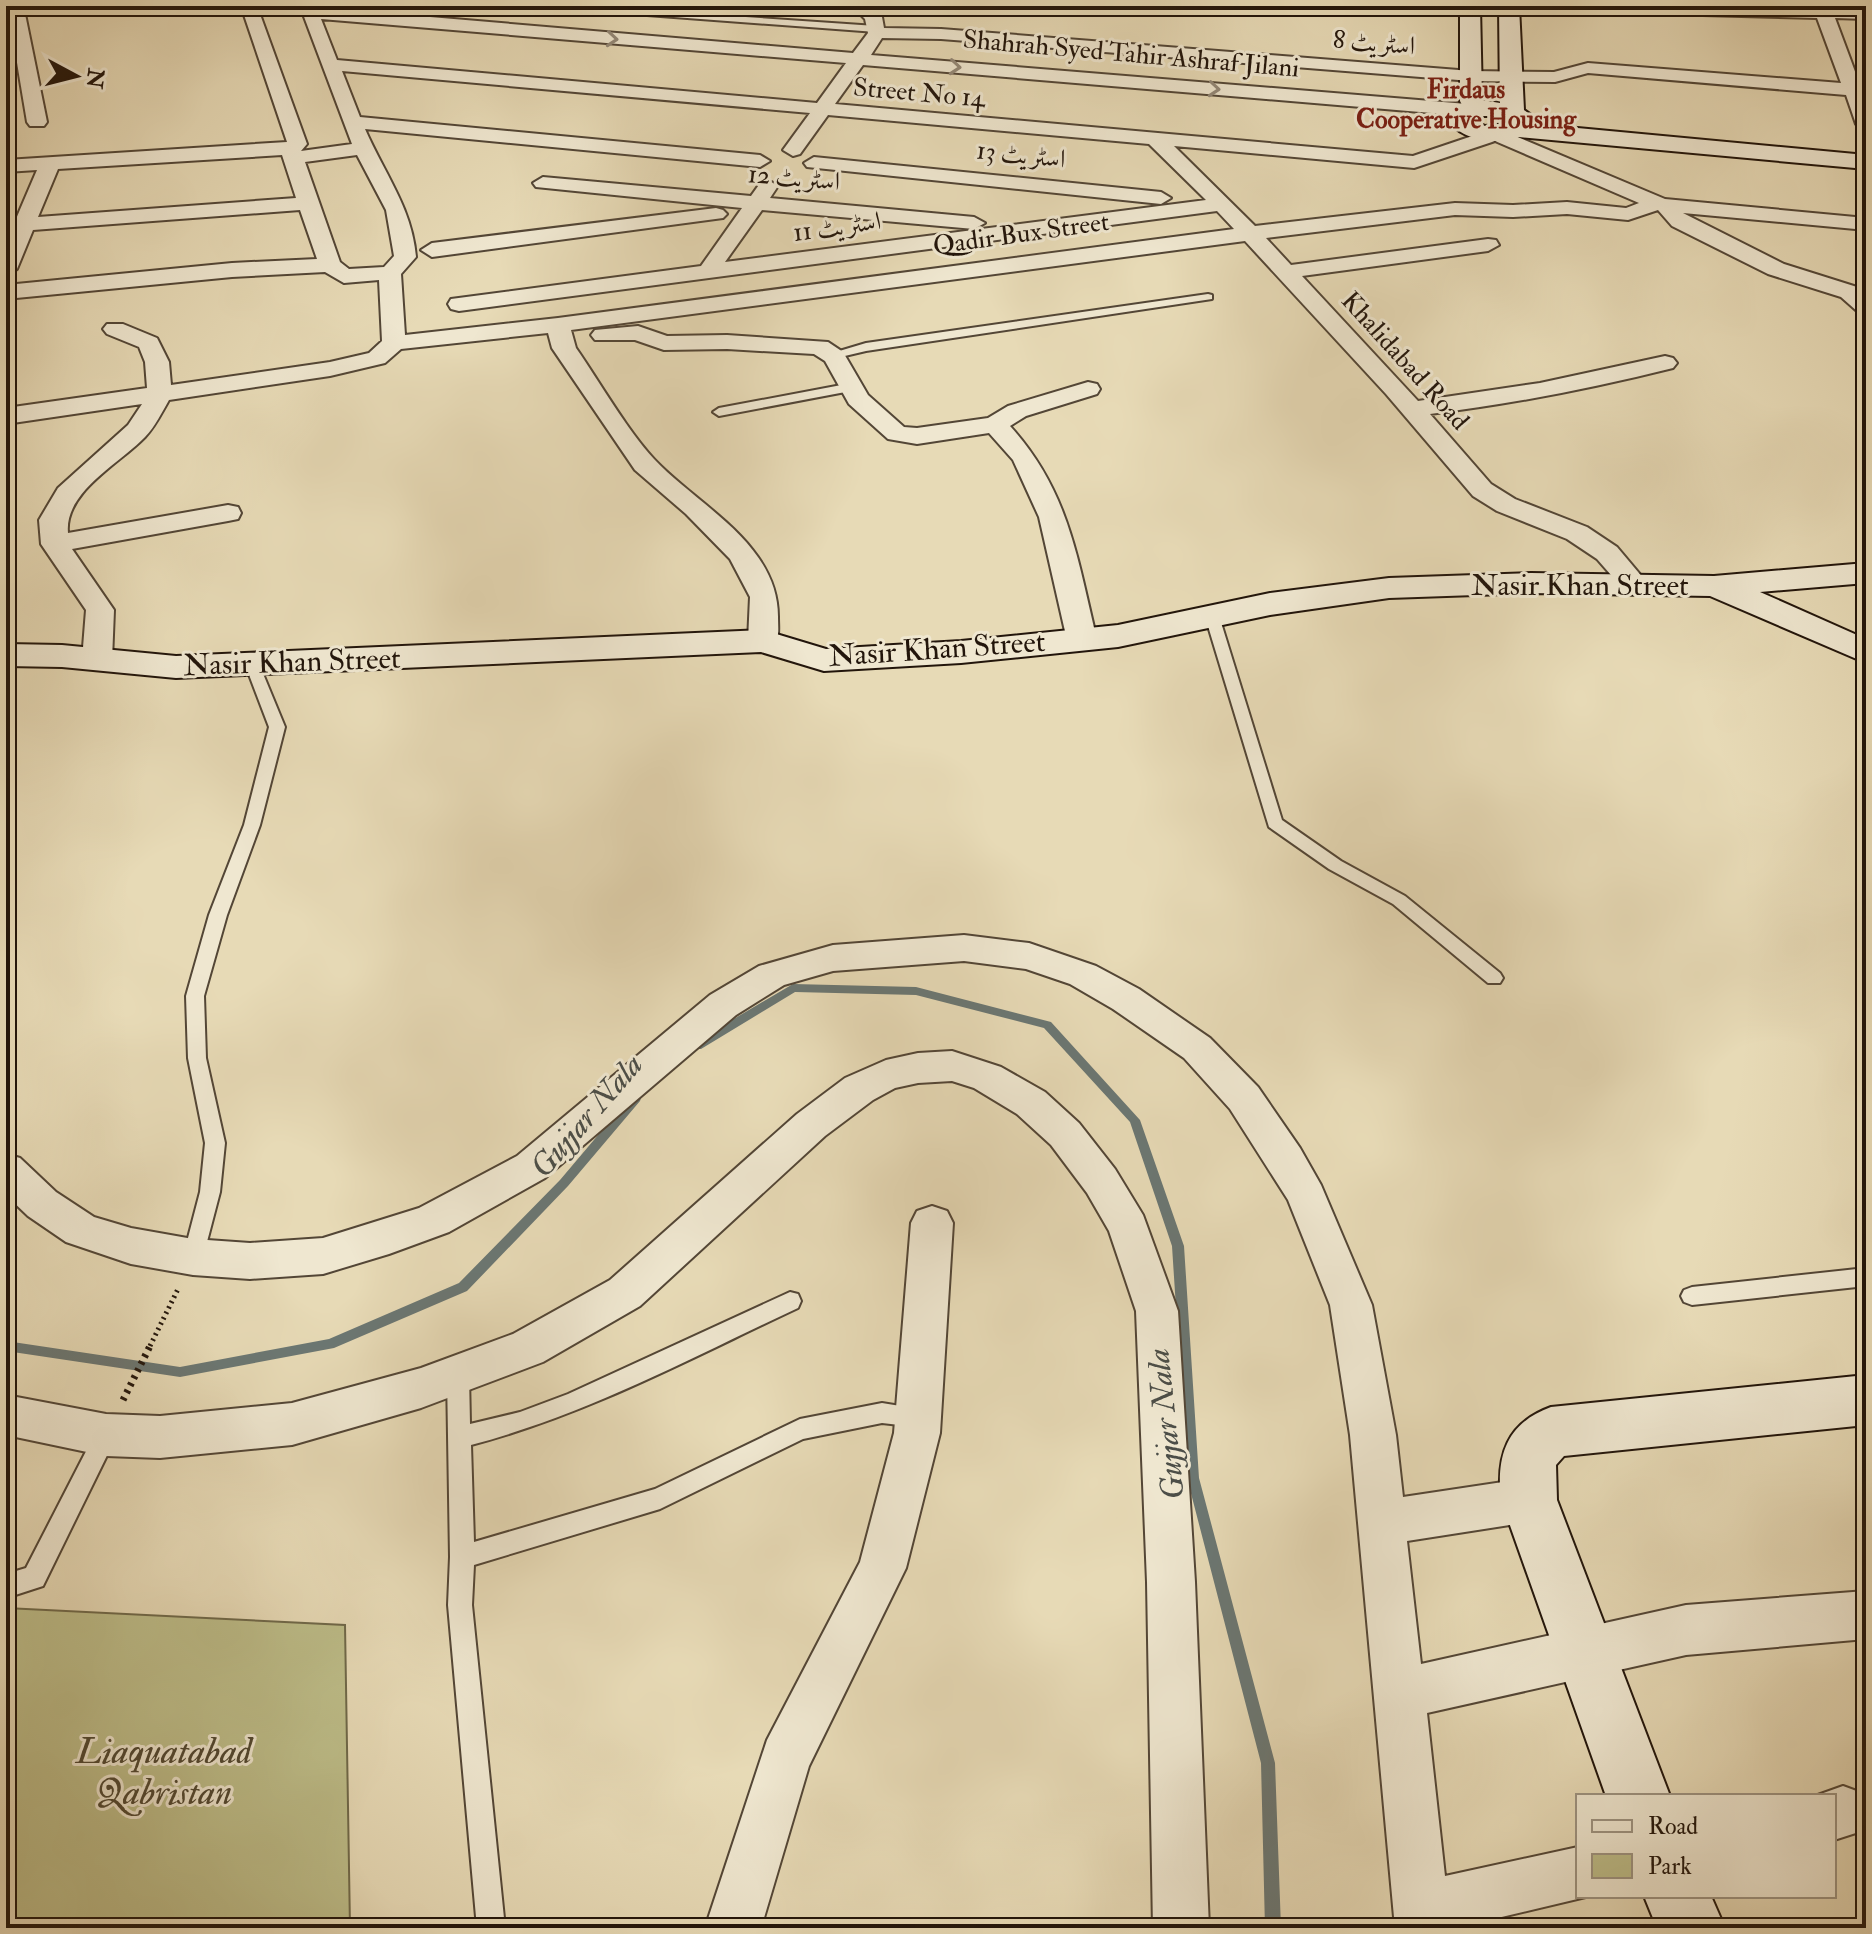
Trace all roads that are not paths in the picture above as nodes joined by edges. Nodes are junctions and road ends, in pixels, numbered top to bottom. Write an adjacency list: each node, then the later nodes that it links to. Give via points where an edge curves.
1 (249, 6): 34 (street, via 297,144)
2 (860, 6): 11 (street, via 873,17)
3 (1470, 6): 19 (street)
4 (1509, 6): 20 (street)
5 (1547, 6): 8 (street)
6 (17, 10): 26 (street)
7 (647, 12): 11 (lane)
8 (1824, 13): 9 (street); 21 (street)
9 (1866, 14)
10 (313, 16): 13 (street, Shahrah Syed Tahir Ashraf Jilani); 17 (street)
11 (877, 31): 12 (street, اسٹریٹ 8); 15 (street)
12 (941, 34): 16 (street); 19 (street, اسٹریٹ 8)
13 (523, 39): 15 (street, Shahrah Syed Tahir Ashraf Jilani, one-way to 15); 18 (street, Shahrah Syed Tahir Ashraf Jilani)
14 (498, 56): 22 (street)
15 (859, 60): 16 (street, Shahrah Syed Tahir Ashraf Jilani); 18 (street)
16 (922, 64): 23 (street, Shahrah Syed Tahir Ashraf Jilani, one-way to 23)
17 (333, 65): 22 (street, Street No 14); 27 (street)
18 (846, 75): 23 (street, Shahrah Syed Tahir Ashraf Jilani); 24 (street)
19 (1471, 76): 20 (street, اسٹریٹ 8); 25 (street)
20 (1512, 78): 21 (street, اسٹریٹ 8, via 1555,77 1588,68); 28 (street)
21 (1860, 90): 29 (street)
22 (516, 97): 24 (street, Street No 14); 35 (street)
23 (1152, 99): 25 (street, Shahrah Syed Tahir Ashraf Jilani); 30 (street)
24 (820, 111): 30 (street, Street No 14); 33 (street)
25 (1469, 115): 28 (street)
26 (37, 122)
27 (353, 122): 32 (street); 35 (street, اسٹریٹ 13)
28 (1511, 123): 30 (street, Street No 14, via 1414,162); 31 (street); 36 (street); 42 (street)
29 (1866, 124)
30 (1146, 140): 41 (street, Khalidabad Road)
31 (1866, 146)
32 (364, 148): 34 (street); 55 (street, via 405,234 405,257)
33 (793, 150): 39 (street, via 809,154); 39 (street, via 771,153)
34 (292, 154): 37 (street); 40 (street)
35 (537, 161): 39 (street, اسٹریٹ 13); 43 (street, اسٹریٹ 12); 48 (street)
36 (1866, 162)
37 (50, 164): 38 (street); 45 (street)
38 (6, 166)
39 (787, 168): 41 (street, اسٹریٹ 13); 43 (street)
40 (307, 203): 45 (street); 52 (street)
41 (1222, 204): 46 (street, اسٹریٹ 11); 47 (street, Khalidabad Road)
42 (1662, 205): 44 (street); 47 (street, Qadir Bux Street, via 1628,214 1567,208 1455,209); 60 (street, via 1679,222 1776,269 1849,292)
43 (754, 207): 46 (street, اسٹریٹ 12); 48 (street); 56 (street)
44 (1866, 224)
45 (16, 225): 53 (street)
46 (1040, 228): 56 (street, اسٹریٹ 11)
47 (1248, 232): 51 (street, Khalidabad Road); 62 (street, Qadir Bux Street)
48 (562, 240): 50 (street)
49 (1488, 245): 54 (street)
50 (432, 250)
51 (1269, 254): 54 (street, Khalidabad Road); 63 (street)
52 (330, 265): 55 (street, via 344,276); 57 (street)
53 (6, 269)
54 (1286, 272): 70 (street, Khalidabad Road)
55 (390, 273): 64 (street)
56 (707, 273): 59 (street, اسٹریٹ 11, via 576,280)
57 (6, 292)
58 (1208, 297): 65 (lane)
59 (459, 304)
60 (1866, 307)
61 (115, 329): 69 (street, via 149,343)
62 (559, 331): 63 (street); 64 (street, Qadir Bux Street); 81 (street, via 564,348 644,464 742,555 764,597)
63 (638, 333): 65 (street, via 664,343 820,347)
64 (394, 343): 69 (street, via 377,358 342,366)
65 (832, 355): 67 (street)
66 (1665, 363): 70 (street, via 1521,396)
67 (852, 387): 71 (lane); 73 (street, via 897,434 917,436)
68 (1088, 389): 73 (street, via 1017,411)
69 (160, 395): 72 (street); 75 (street, via 138,430 67,494 53,520)
70 (1412, 409): 77 (street, Khalidabad Road, via 1482,490 1577,533 1607,553)
71 (719, 412)
72 (6, 416)
73 (995, 424): 80 (street, via 1025,458 1053,517)
74 (228, 513): 75 (street)
75 (55, 544): 84 (street, via 100,610)
76 (1866, 573): 78 (street, Nasir Khan Street)
77 (1635, 585): 78 (street, Nasir Khan Street); 79 (street, Nasir Khan Street, via 1389,588)
78 (1714, 586): 82 (street)
79 (1212, 616): 80 (street, Nasir Khan Street); 86 (lane, via 1275,823 1335,865 1399,900)
80 (1082, 640): 81 (street, Nasir Khan Street, via 824,660)
81 (763, 641): 85 (street, Nasir Khan Street)
82 (1866, 652)
83 (6, 655): 84 (street, Nasir Khan Street)
84 (97, 660): 85 (street, Nasir Khan Street, via 176,667)
85 (252, 664): 89 (lane, via 277,727 252,825 195,996 197,1058 215,1143 210,1192)
86 (1494, 978)
87 (6, 1170): 89 (street, via 42,1204 81,1230)
88 (932, 1223): 96 (street)
89 (193, 1257): 100 (street, via 250,1261 323,1256 434,1220 531,1167 723,1005 772,975 833,958 884,952 964,948 1029,956 1094,981 1197,1048 1244,1098 1286,1159 1351,1305)
90 (1866, 1277): 91 (lane)
91 (1692, 1296)
92 (790, 1301): 98 (lane, via 575,1402)
93 (458, 1375): 97 (street, via 292,1424 160,1437); 98 (lane); 112 (street, via 528,1348 625,1293 811,1125 886,1075 952,1066 987,1077 1031,1103 1065,1134 1101,1181 1128,1227 1157,1311)
94 (1866, 1400): 99 (street, via 1551,1432 1531,1448 1526,1472)
95 (6, 1415): 97 (street)
96 (919, 1417): 101 (lane, via 882,1413 800,1429 660,1498); 111 (street, via 882,1568 785,1758)
97 (106, 1435): 102 (lane, via 34,1578)
98 (458, 1438): 101 (lane)
99 (1529, 1500): 100 (street); 104 (street)
100 (1382, 1522): 105 (street)
101 (462, 1557): 110 (lane, via 460,1605)
102 (6, 1586)
103 (1866, 1615): 104 (street, via 1686,1630)
104 (1584, 1655): 105 (street); 106 (street)
105 (1399, 1694): 109 (street)
106 (1637, 1794)
107 (1576, 1875): 109 (street)
108 (1678, 1898): 113 (street)
109 (1422, 1918)
110 (491, 1928)
111 (733, 1928)
112 (1181, 1928)
113 (1691, 1928)

